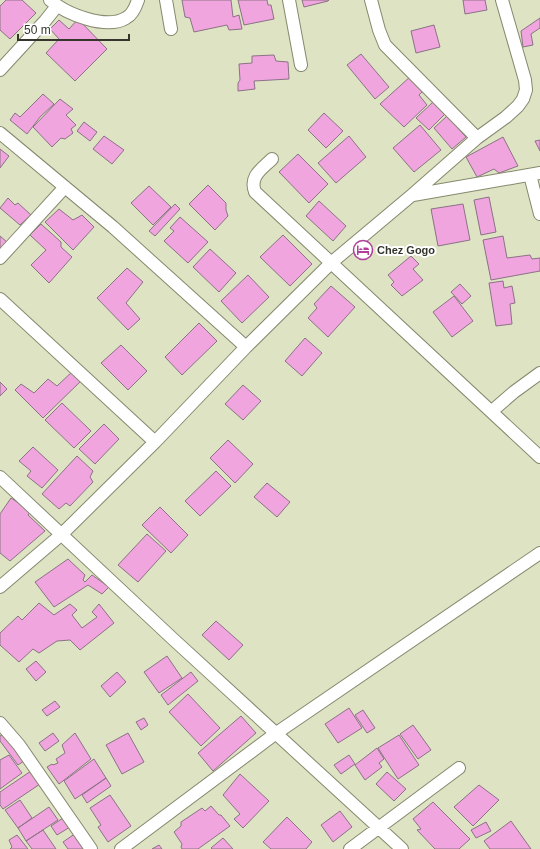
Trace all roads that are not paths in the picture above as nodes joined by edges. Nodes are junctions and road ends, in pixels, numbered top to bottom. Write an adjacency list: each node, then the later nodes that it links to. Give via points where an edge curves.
1 (138, 0): 6 (street, via 128,17 116,23 103,23 83,17)
2 (166, 0): 7 (street)
3 (289, 0): 8 (street)
4 (371, 0): 11 (street, via 385,45)
5 (502, 0): 11 (street, via 526,90 518,106)
6 (54, 3): 9 (street, via 45,22)
7 (171, 29)
8 (301, 65)
9 (0, 70)
10 (0, 132): 14 (street)
11 (477, 138): 15 (street)
12 (272, 159): 18 (street, via 254,178 252,185 255,192)
13 (535, 174): 15 (street); 16 (street)
14 (65, 187): 17 (street); 20 (street)
15 (412, 195): 18 (street)
16 (540, 214)
17 (0, 258)
18 (330, 263): 20 (street); 22 (street)
19 (0, 299): 23 (street)
20 (246, 347): 23 (street)
21 (540, 373): 22 (street)
22 (492, 411): 24 (street)
23 (155, 442): 26 (street)
24 (540, 457)
25 (0, 477): 26 (street)
26 (62, 534): 28 (street); 30 (street)
27 (540, 553): 30 (street)
28 (0, 587)
29 (0, 724): 33 (street, via 18,745)
30 (276, 734): 32 (street); 34 (street)
31 (459, 768): 32 (street)
32 (380, 828): 35 (street); 36 (street)
33 (91, 849)
34 (121, 849)
35 (350, 849)
36 (402, 849)

